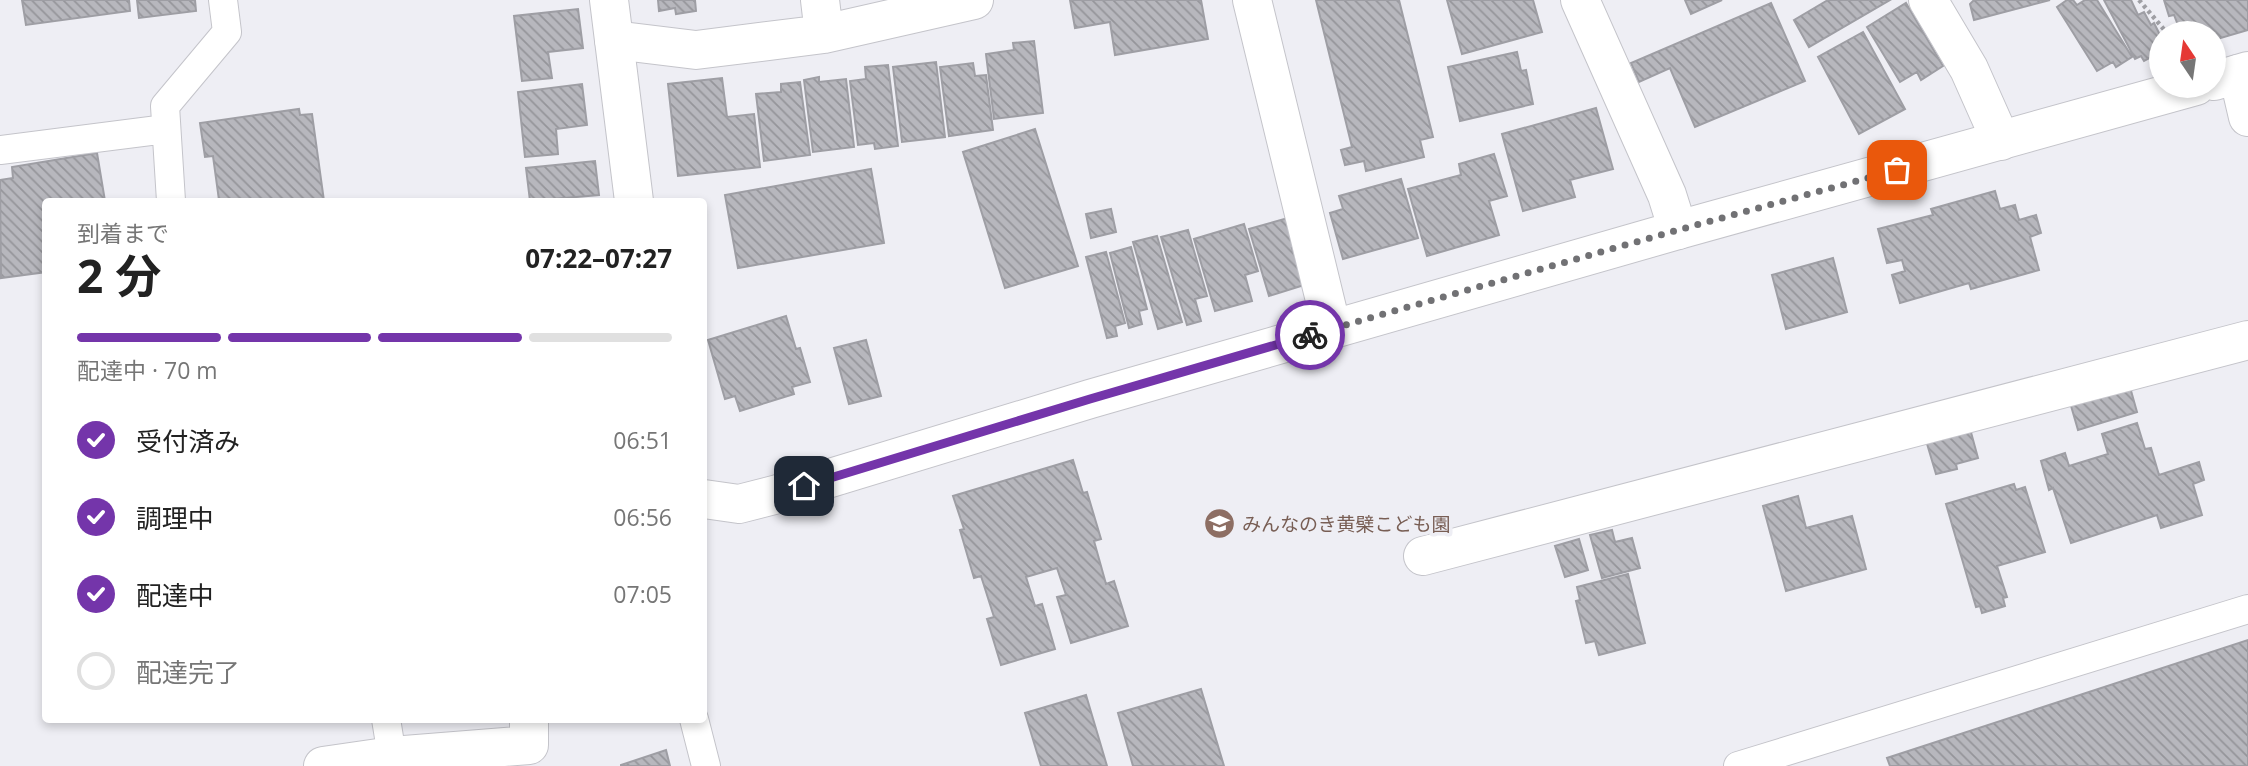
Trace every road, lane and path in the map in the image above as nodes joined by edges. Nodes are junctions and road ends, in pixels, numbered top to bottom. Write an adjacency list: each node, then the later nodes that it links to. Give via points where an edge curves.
1 (223, 0): 14 (lane, via 227,32 165,106)
2 (609, 0): 10 (street)
3 (974, 0): 8 (street)
4 (1252, 0): 20 (street)
5 (1580, 0): 19 (street, via 1667,195)
6 (1928, 0): 15 (street, via 1969,69)
7 (2139, 0): 9 (path)
8 (822, 17): 10 (street, via 696,50)
9 (2157, 21)
10 (614, 40): 18 (street)
11 (2233, 75): 13 (street)
12 (2153, 98): 15 (street)
13 (2248, 117)
14 (166, 129): 16 (lane); 17 (lane)
15 (2001, 141): 19 (street)
16 (0, 150)
17 (172, 198)
18 (634, 198)
19 (1678, 230): 20 (street)
20 (1332, 329): 22 (street, via 778,494 739,504)
21 (2248, 340): 23 (street)
22 (707, 499)
23 (1423, 556)
24 (2248, 609): 31 (lane)
25 (387, 723): 28 (lane)
26 (529, 723): 28 (street, via 529,745)
27 (695, 723): 30 (lane)
28 (392, 756): 29 (street)
29 (323, 766)
30 (706, 766)
31 (1738, 766)

